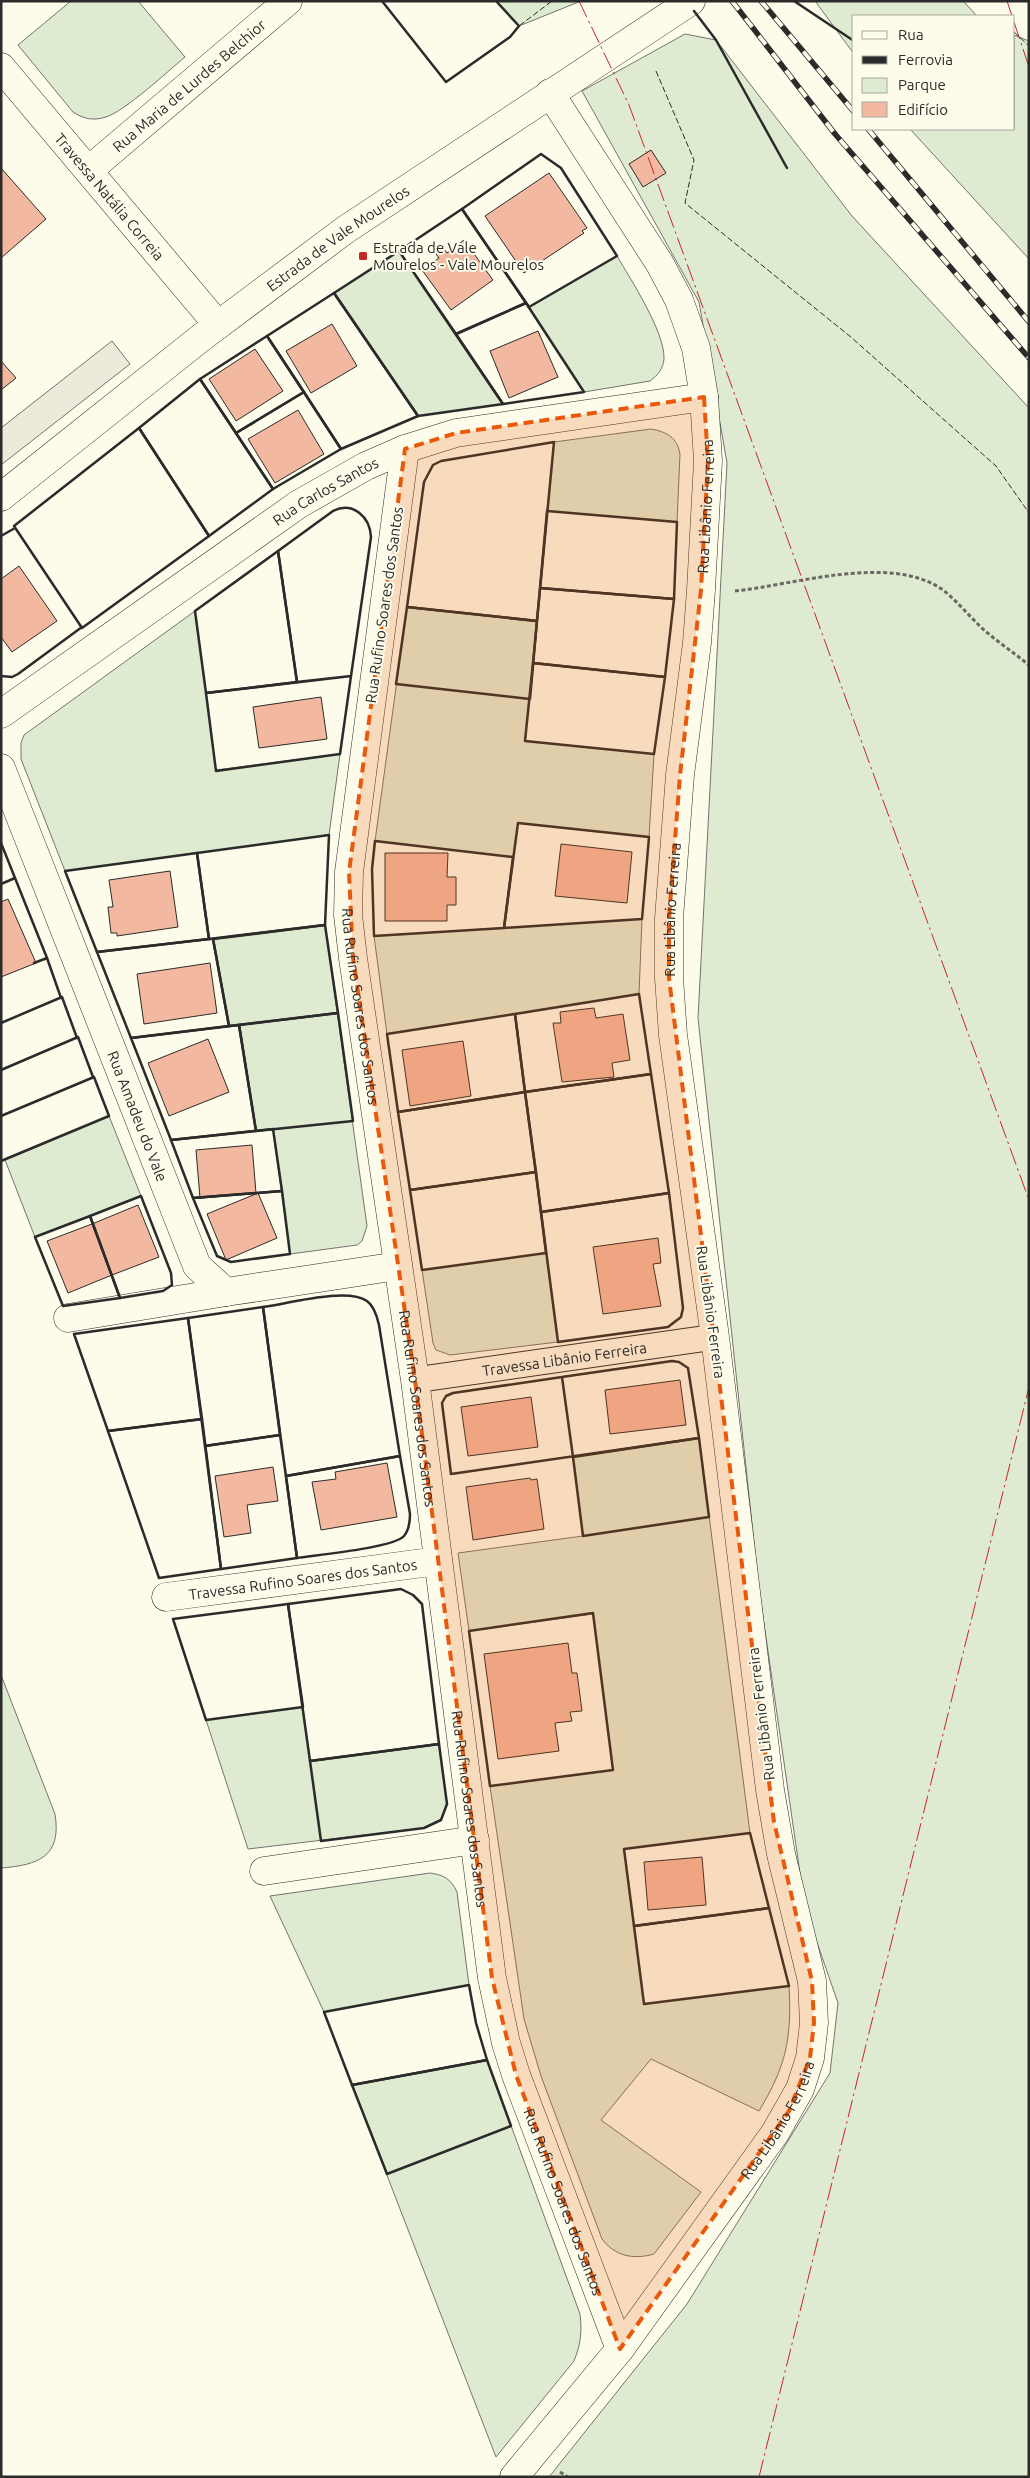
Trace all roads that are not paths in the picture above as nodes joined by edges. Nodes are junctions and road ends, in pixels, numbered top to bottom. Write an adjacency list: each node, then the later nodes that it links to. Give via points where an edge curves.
1 (288, 1): 5 (street, Rua Maria de Lurdes Belchior)
2 (684, 6): 4 (street, Estrada de Vale Mourelos)
3 (1, 67): 5 (street, Travessa Natália Correia)
4 (550, 93): 6 (street, Estrada de Vale Mourelos, via 352,225); 7 (street, Rua Libânio Ferreira, via 660,264 675,293 696,348)
5 (89, 170): 6 (street, Travessa Natália Correia)
6 (218, 325): 9 (street, Estrada de Vale Mourelos)
7 (704, 397): 8 (street, Rua Carlos Santos, via 456,433); 15 (street, Rua Libânio Ferreira, via 708,461 701,590 680,775 669,918 669,978 674,1044)
8 (405, 449): 10 (street, Rua Carlos Santos, via 366,466 299,504); 12 (street, Rua Rufino Soares dos Santos, via 353,834 348,906)
9 (1, 497)
10 (1, 714)
11 (1, 768): 13 (street, Rua Amadeu do Vale, via 196,1266)
12 (398, 1266): 13 (street); 16 (street, Rua Rufino Soares dos Santos)
13 (226, 1292): 14 (street)
14 (68, 1318)
15 (715, 1337): 16 (street, Travessa Libânio Ferreira); 21 (street, Rua Libânio Ferreira, via 773,1814 812,1981 814,2023 810,2058 789,2112)
16 (415, 1380): 17 (street, Rua Rufino Soares dos Santos)
17 (438, 1560): 18 (street, Travessa Rufino Soares dos Santos); 19 (street, Rua Rufino Soares dos Santos)
18 (166, 1597)
19 (475, 1840): 20 (street); 21 (street, Rua Rufino Soares dos Santos, via 492,1978 506,2043)
20 (264, 1871)
21 (620, 2349): 22 (street, Rua Libânio Ferreira)
22 (516, 2475)

